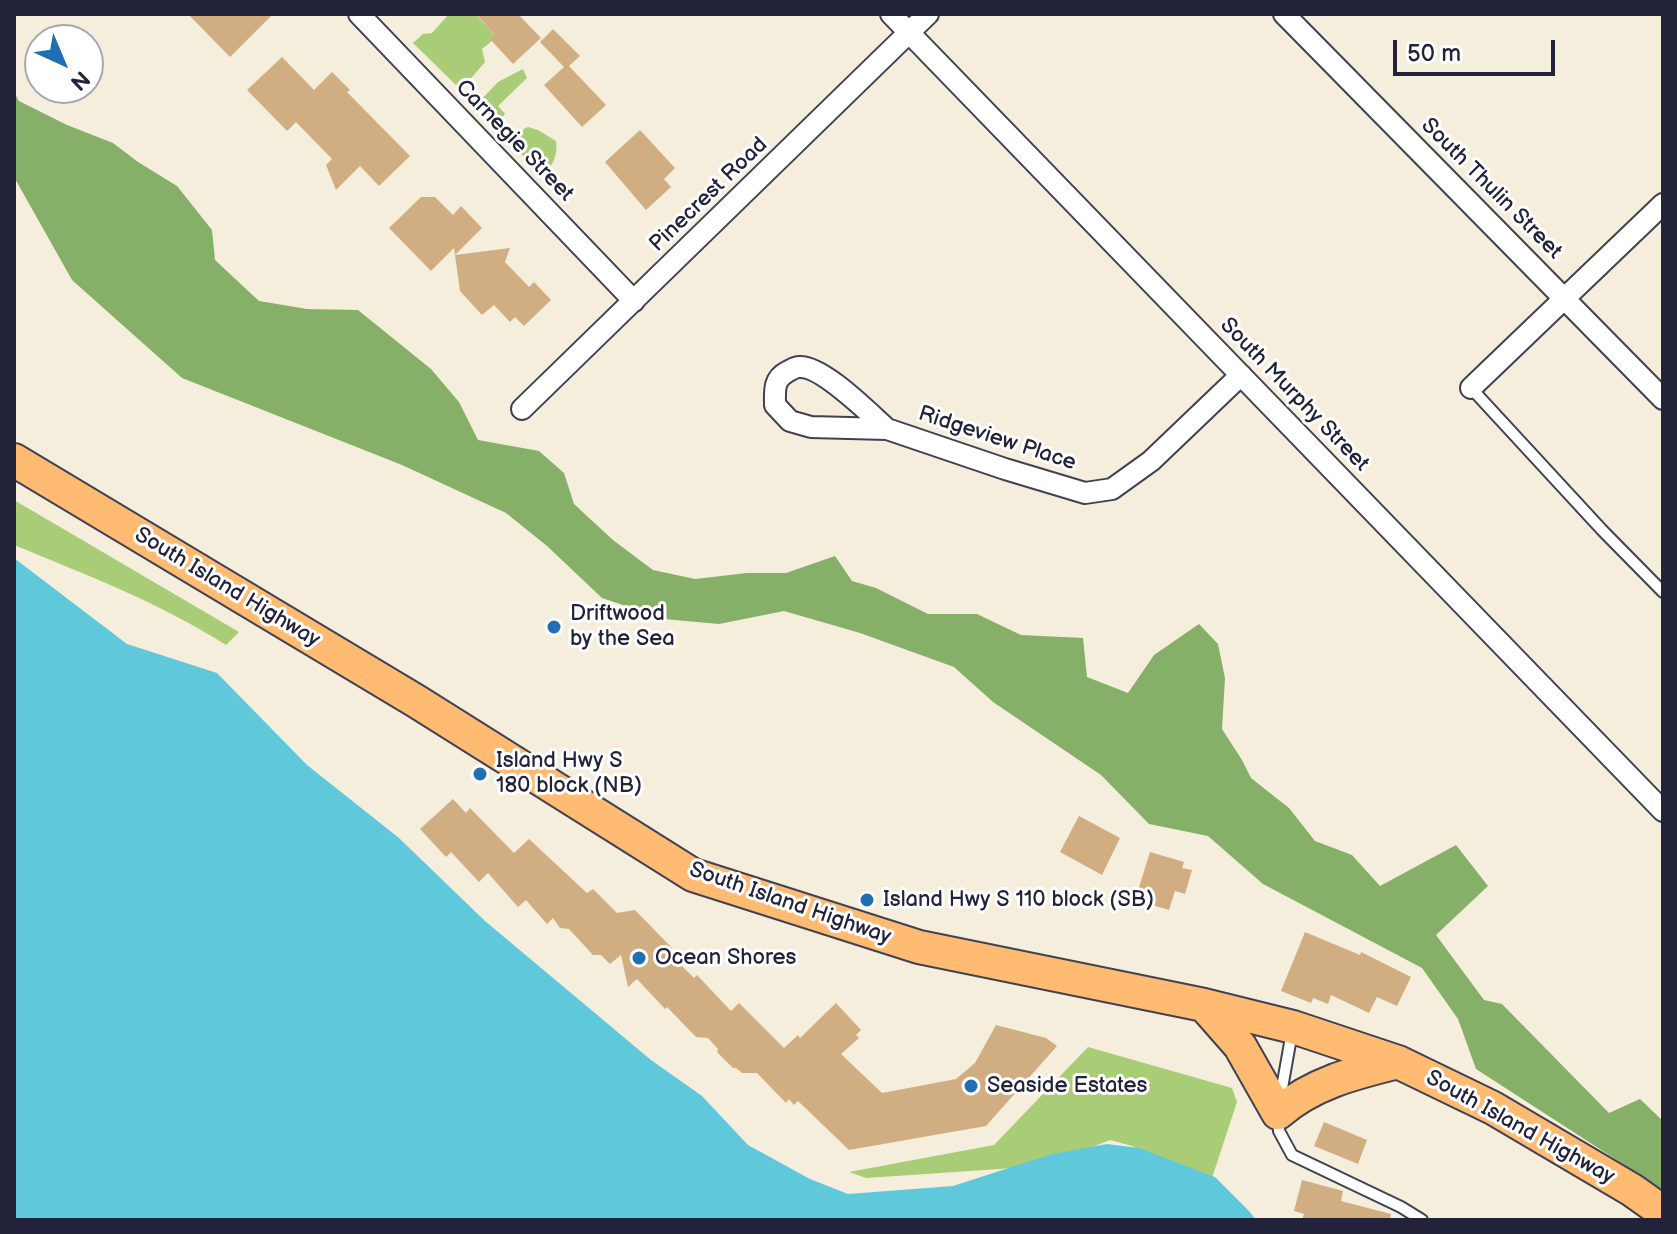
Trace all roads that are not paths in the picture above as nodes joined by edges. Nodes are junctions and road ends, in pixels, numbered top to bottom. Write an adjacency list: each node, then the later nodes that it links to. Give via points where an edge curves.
1 (359, 14): 8 (street, Carnegie Street)
2 (891, 14): 5 (street, South Murphy Street)
3 (928, 14): 5 (street, Pinecrest Road)
4 (1284, 14): 7 (street, South Thulin Street)
5 (909, 33): 8 (street, Pinecrest Road); 9 (street, South Murphy Street)
6 (1663, 204): 7 (street)
7 (1565, 298): 10 (street); 11 (street, South Thulin Street)
8 (634, 301): 12 (street, Pinecrest Road)
9 (1241, 375): 13 (street, Ridgeview Place, via 1151,461 1112,489 1085,493); 16 (street, South Murphy Street)
10 (1471, 388): 15 (lane)
11 (1663, 399)
12 (522, 409)
13 (887, 429): 13 (street, Ridgeview Place, via 816,370 799,367 782,374 774,386 775,405 790,421 811,427)
14 (14, 460): 17 (main road, South Island Highway, via 416,701 693,875 919,947)
15 (1663, 592)
16 (1663, 811)
17 (1204, 1005): 18 (main road, South Island Highway); 20 (main road, via 1240,1046)
18 (1293, 1027): 19 (main road, South Island Highway); 20 (lane)
19 (1398, 1062): 20 (main road, via 1318,1087); 21 (main road, South Island Highway, via 1493,1108)
20 (1278, 1113): 22 (lane, via 1279,1131 1292,1155)
21 (1663, 1212)
22 (1422, 1220)

